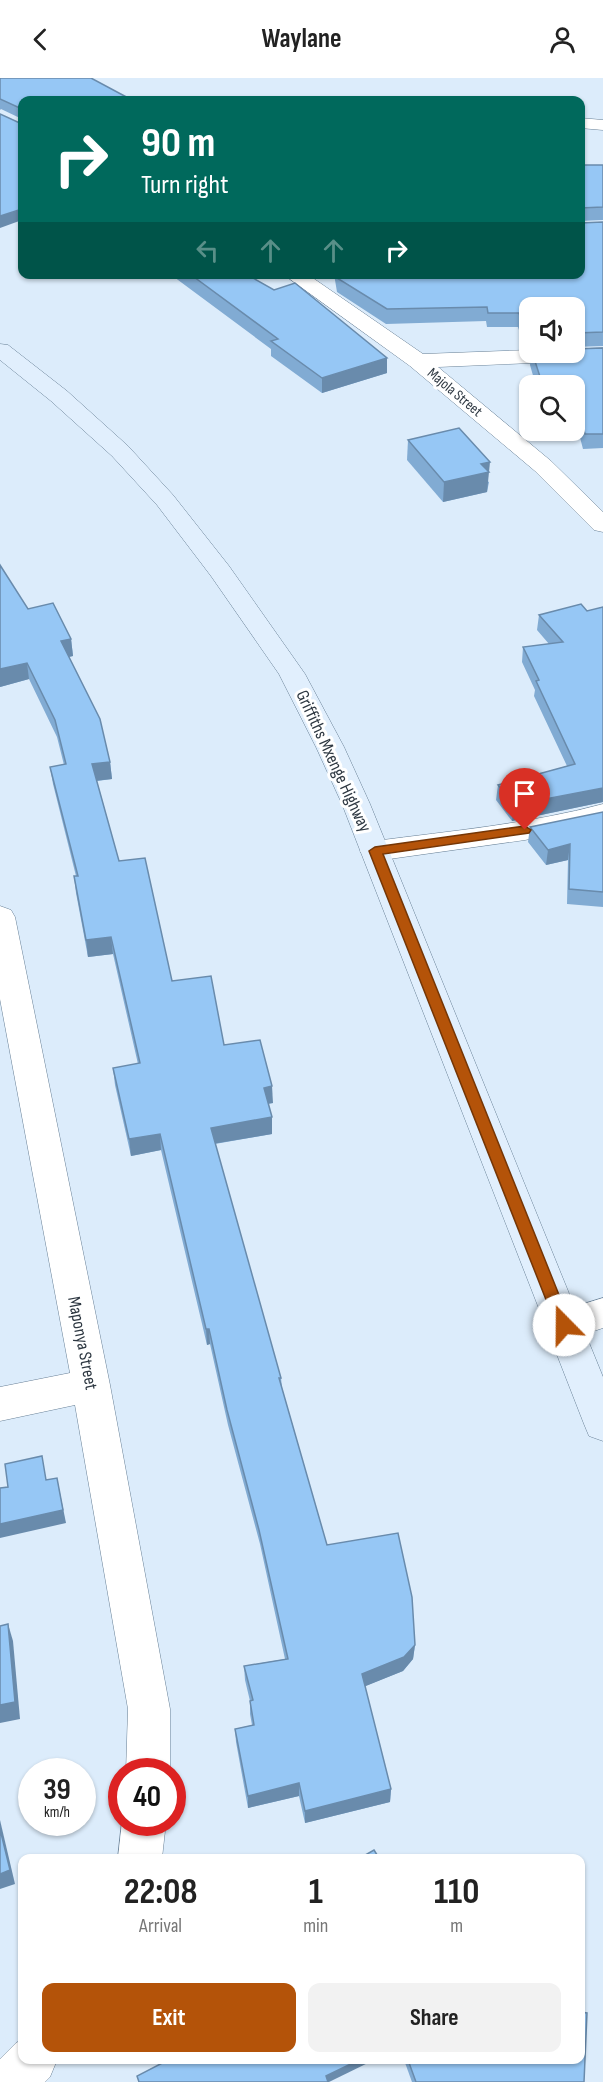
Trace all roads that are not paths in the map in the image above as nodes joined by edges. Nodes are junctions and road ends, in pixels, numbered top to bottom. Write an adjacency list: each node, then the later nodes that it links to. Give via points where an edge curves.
1 (585, 124): 2 (street)
2 (603, 126)
3 (300, 279): 6 (street, Majola Street)
4 (0, 350): 9 (street, Griffiths Mxenge Highway, via 120,451 165,500 220,571 292,674 330,747)
5 (603, 354): 6 (street)
6 (418, 361): 7 (street, Majola Street, via 543,466)
7 (603, 525)
8 (603, 813): 9 (street, via 525,830)
9 (375, 851): 12 (street, Griffiths Mxenge Highway)
10 (0, 917): 13 (street, Maponya Street)
11 (603, 1313): 12 (street)
12 (564, 1325): 15 (street, Griffiths Mxenge Highway)
13 (91, 1385): 14 (street); 16 (street, Maponya Street, via 149,1709)
14 (0, 1404)
15 (603, 1424)
16 (148, 1758)
17 (142, 1836): 18 (street)
18 (140, 1854)
19 (29, 2064): 20 (street)
20 (11, 2082)

